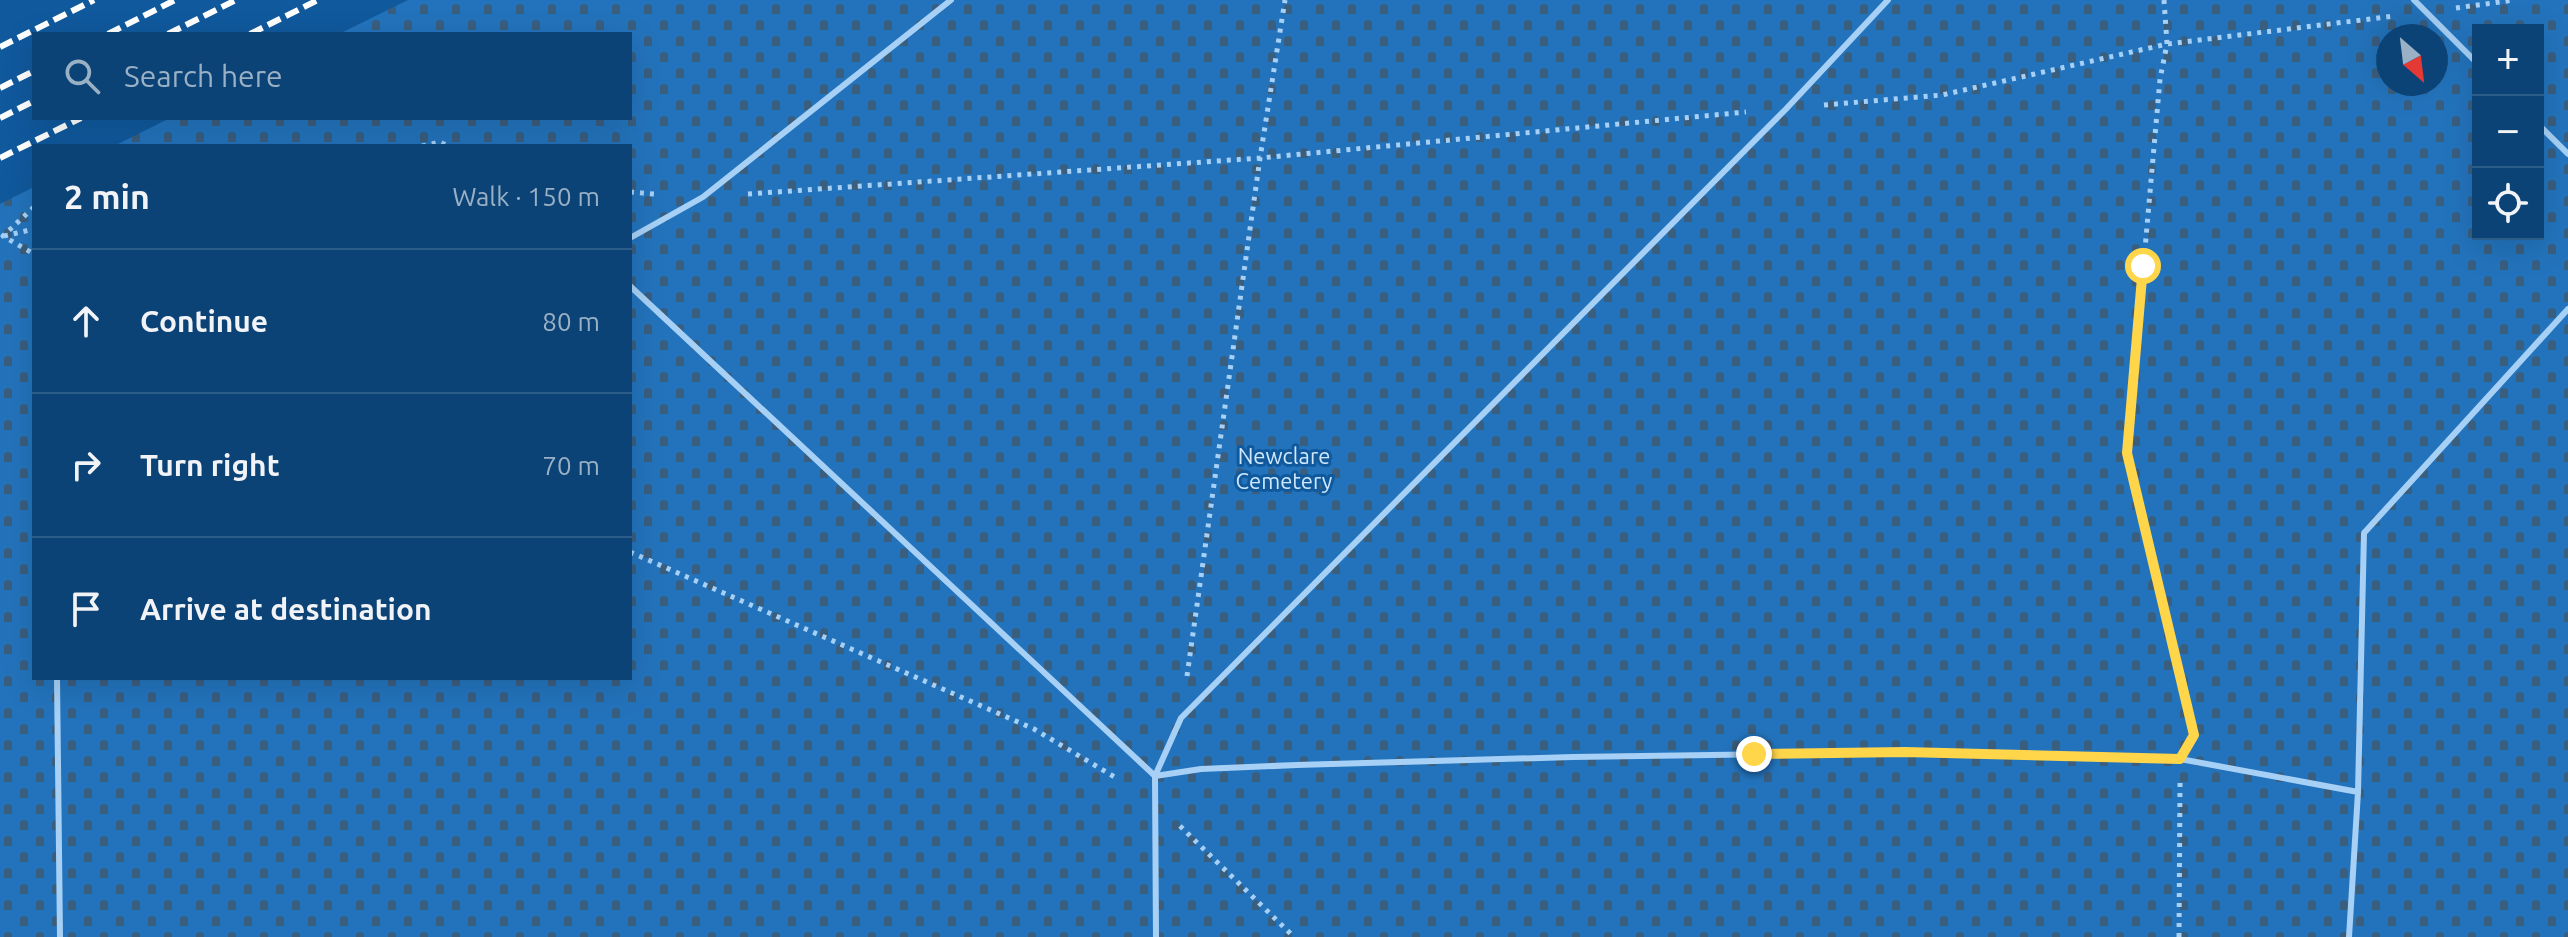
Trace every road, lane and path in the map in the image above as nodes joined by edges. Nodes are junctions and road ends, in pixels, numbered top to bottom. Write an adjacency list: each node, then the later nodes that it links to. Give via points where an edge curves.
1 (951, 0): 15 (lane)
2 (1285, 0): 13 (path)
3 (1888, 0): 10 (lane)
4 (2164, 0): 8 (path)
5 (2414, 0): 7 (lane)
6 (2514, 0): 7 (path)
7 (2426, 12): 8 (path); 9 (lane)
8 (2167, 44): 10 (path, via 1942,95); 26 (path, via 2127,453 2194,735)
9 (2472, 58)
10 (1786, 109): 13 (path); 25 (lane)
11 (2544, 130): 12 (lane)
12 (2568, 154)
13 (1260, 158): 15 (path); 25 (path)
14 (632, 192): 15 (path)
15 (703, 197): 19 (lane)
16 (32, 209): 18 (path)
17 (32, 229): 18 (path)
18 (2, 236): 20 (path)
19 (632, 237)
20 (32, 253)
21 (632, 288): 27 (lane)
22 (2568, 309): 28 (lane, via 2364,533)
23 (632, 553): 29 (path, via 1034,729)
24 (57, 680): 30 (lane)
25 (1181, 718): 27 (lane)
26 (2180, 759): 27 (lane, via 1905,752 1605,756 1201,769); 28 (lane); 33 (path)
27 (1155, 776): 29 (lane)
28 (2358, 792): 34 (lane)
29 (1156, 802): 31 (lane); 32 (path)
30 (60, 937)
31 (1156, 937)
32 (1294, 937)
33 (2179, 937)
34 (2349, 937)

